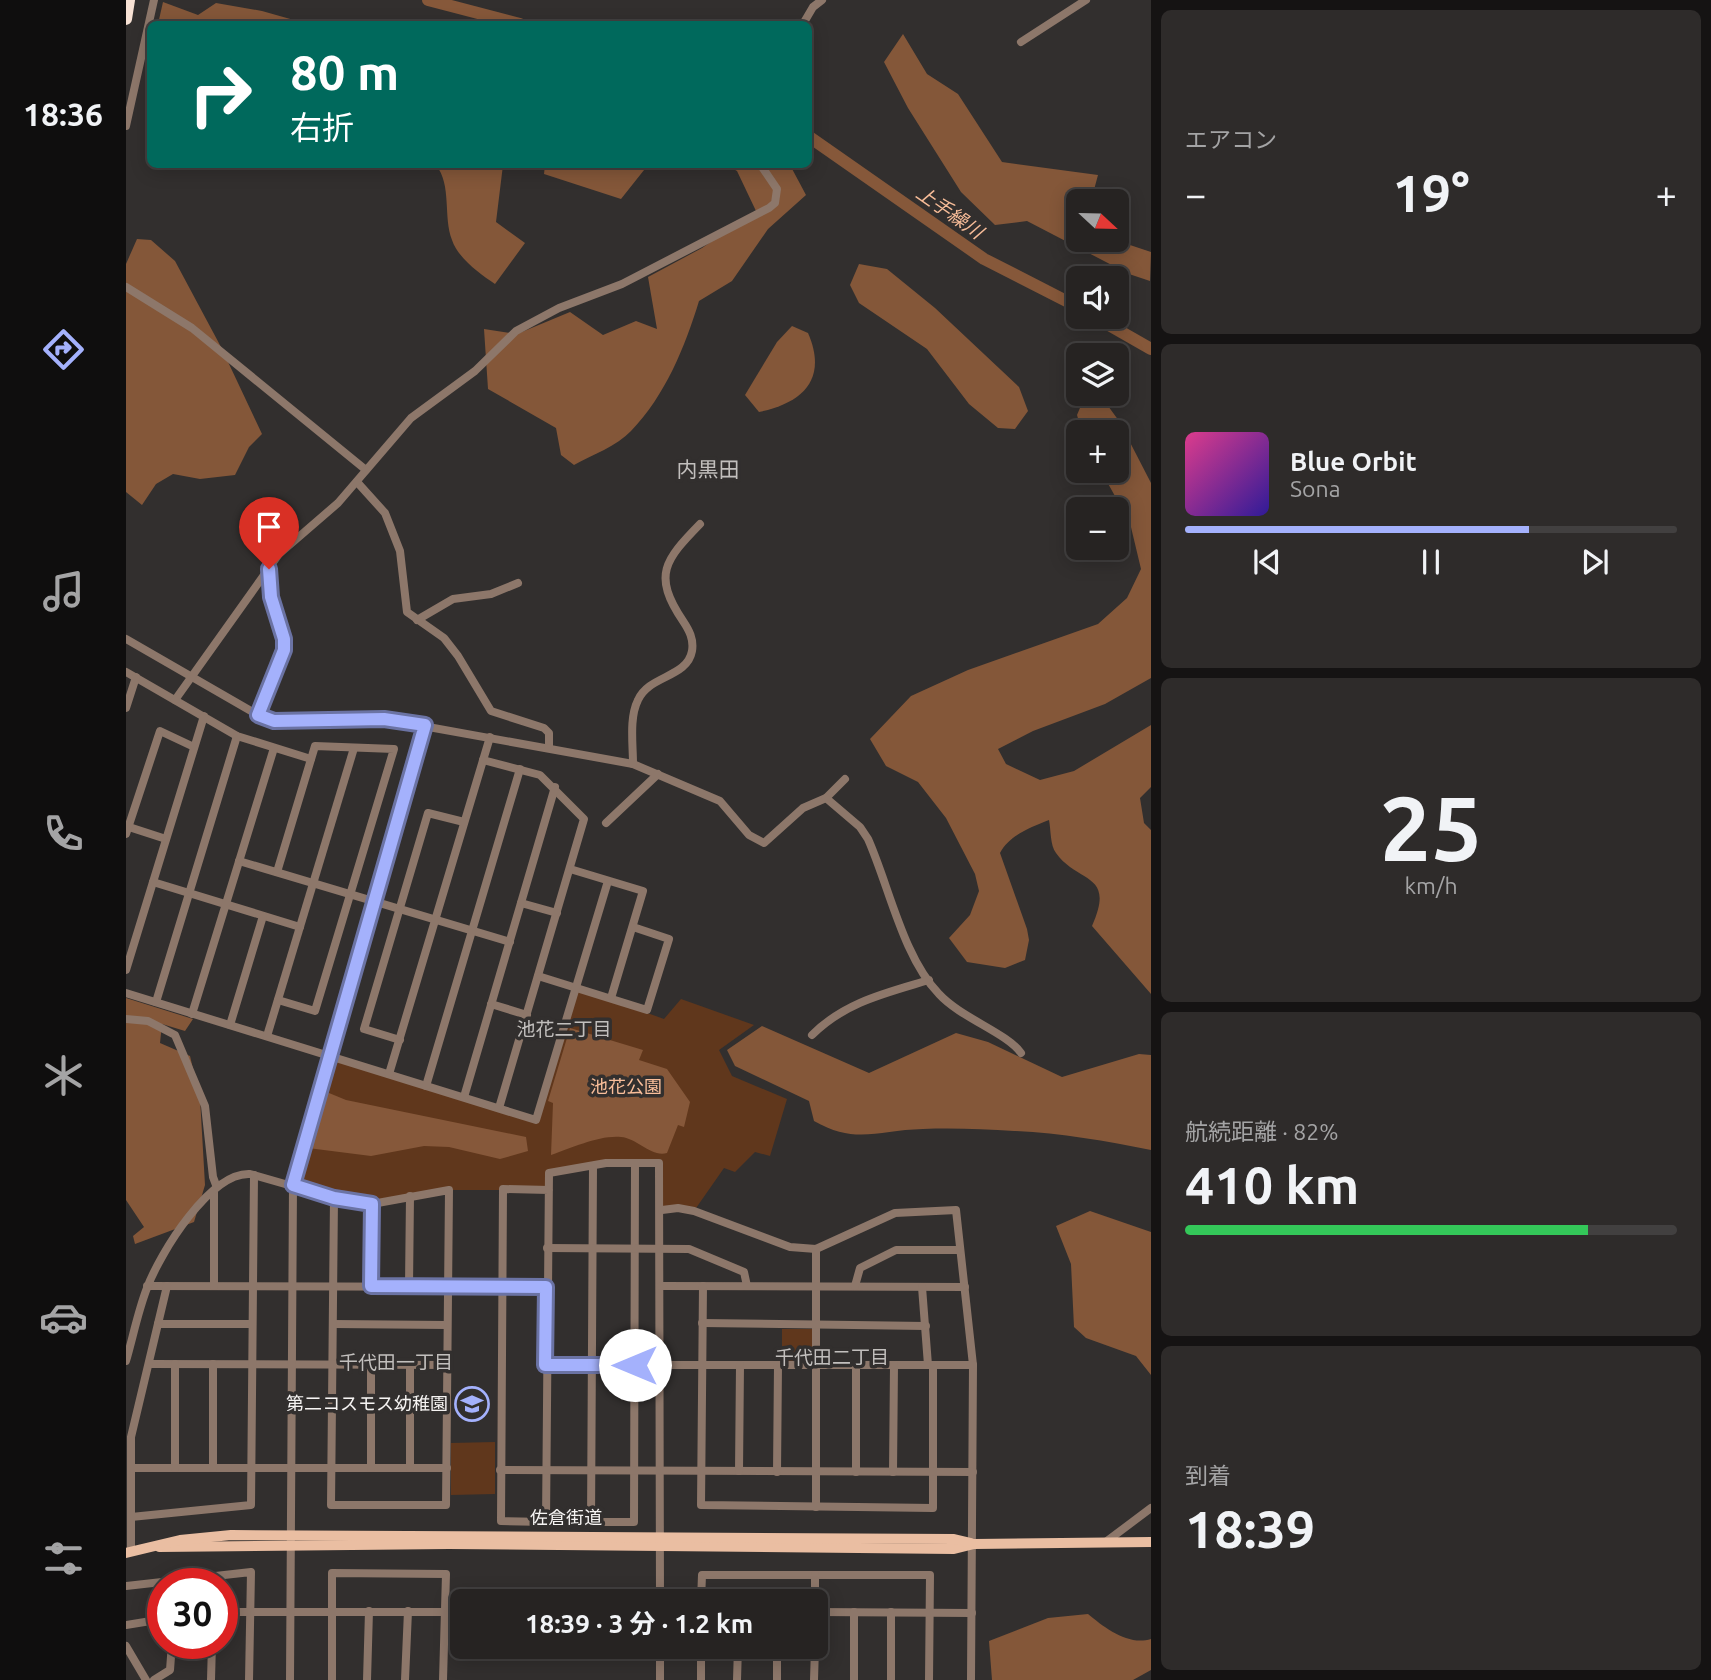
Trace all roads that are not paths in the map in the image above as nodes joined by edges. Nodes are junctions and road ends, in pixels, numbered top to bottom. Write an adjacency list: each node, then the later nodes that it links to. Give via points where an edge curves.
1 (129, 0): 5 (highway)
2 (154, 0): 6 (street)
3 (822, 0): 7 (street)
4 (1086, 0): 9 (street)
5 (126, 19)
6 (149, 21)
7 (805, 21)
8 (147, 32): 10 (street)
9 (1021, 42)
10 (126, 126)
11 (763, 168): 13 (street, via 777,189 775,203 769,208 622,284 559,308 516,331 480,367 411,418)
12 (126, 287): 13 (street, via 192,328)
13 (366, 470): 14 (street)
14 (357, 482): 16 (street, via 279,554); 18 (street, via 385,513 400,551 405,608)
15 (700, 524): 36 (street, via 665,567 668,592 688,629 689,661 639,696 633,719)
16 (269, 569): 21 (street); 25 (street, via 284,650)
17 (518, 583): 18 (street, via 491,594 453,599)
18 (417, 620): 33 (street, via 444,638 491,711 544,729)
19 (126, 639): 21 (street)
20 (126, 671): 22 (street)
21 (190, 676): 23 (street); 25 (street)
22 (136, 677): 23 (street); 24 (street)
23 (175, 700): 26 (street)
24 (126, 708)
25 (258, 715): 27 (street, via 274,721 384,719)
26 (204, 716): 28 (street); 30 (street)
27 (425, 725): 29 (street); 54 (street)
28 (237, 736): 31 (street); 52 (street)
29 (490, 737): 33 (street); 35 (street)
30 (194, 747): 44 (street, via 160,731); 45 (street)
31 (274, 748): 34 (street); 46 (street)
32 (355, 748): 34 (street, via 315,746); 51 (street); 53 (street, via 394,749)
33 (550, 748): 36 (street)
34 (311, 759): 48 (street)
35 (483, 760): 37 (street); 42 (street)
36 (633, 764): 38 (street)
37 (520, 769): 40 (street, via 540,775); 63 (street)
38 (658, 774): 41 (street, via 720,800 749,835 764,843 803,807); 43 (street)
39 (845, 779): 41 (street)
40 (555, 787): 47 (street, via 584,819); 55 (street)
41 (825, 799): 67 (street, via 868,839)
42 (464, 822): 57 (street, via 428,813); 60 (street)
43 (606, 823)
44 (127, 829): 45 (street)
45 (166, 839): 50 (street)
46 (239, 861): 48 (street); 56 (street)
47 (570, 869): 49 (street); 58 (street)
48 (276, 872): 51 (street)
49 (608, 881): 61 (street, via 643,891); 68 (street)
50 (153, 883): 52 (street); 65 (street)
51 (314, 883): 53 (street); 62 (street)
52 (189, 894): 56 (street); 72 (street)
53 (351, 894): 54 (street); 71 (street, via 315,1011)
54 (374, 901): 57 (street); 82 (street)
55 (521, 902): 58 (street); 64 (street)
56 (226, 905): 59 (street); 74 (street)
57 (398, 908): 60 (street); 80 (street, via 363,1029)
58 (557, 913): 66 (street)
59 (263, 916): 62 (street); 77 (street)
60 (436, 920): 63 (street); 80 (street)
61 (633, 927): 70 (street); 70 (street, via 669,939 651,998 647,1010)
62 (300, 928): 71 (street)
63 (472, 931): 64 (street); 84 (street)
64 (510, 942): 73 (street)
65 (126, 970)
66 (538, 976): 68 (street); 75 (street)
67 (929, 980): 78 (street, via 845,1008); 81 (street, via 950,1005 1013,1042)
68 (575, 987): 70 (street); 86 (street, via 536,1119)
69 (126, 993): 72 (street)
70 (611, 998)
71 (278, 1000): 79 (street)
72 (156, 1002): 74 (street)
73 (491, 1004): 75 (street); 85 (street)
74 (192, 1014): 77 (street)
75 (527, 1015): 86 (street)
76 (126, 1019): 91 (street, via 148,1021 175,1035 205,1105)
77 (230, 1025): 79 (street)
78 (812, 1035)
79 (267, 1037): 82 (street)
80 (400, 1040): 83 (street)
81 (1021, 1053)
82 (328, 1055): 83 (street); 90 (street)
83 (389, 1074): 84 (street)
84 (426, 1086): 85 (street)
85 (464, 1097): 86 (street)
86 (499, 1108)
87 (635, 1163): 88 (street); 96 (street, via 659,1163); 99 (street)
88 (593, 1167): 92 (street, via 549,1172); 98 (street)
89 (254, 1175): 90 (street); 91 (street, via 237,1173); 106 (street)
90 (293, 1185): 94 (street); 107 (street)
91 (215, 1187): 103 (street, via 183,1225); 105 (street)
92 (549, 1189): 97 (street); 117 (street, via 503,1189)
93 (410, 1196): 95 (street); 110 (street); 111 (street, via 449,1190)
94 (334, 1198): 95 (street); 108 (street)
95 (372, 1204): 109 (street)
96 (662, 1210): 100 (street); 101 (street, via 694,1211 790,1247)
97 (547, 1248): 98 (street); 118 (street)
98 (593, 1248): 99 (street); 139 (street)
99 (635, 1248): 100 (street); 140 (street)
100 (662, 1248): 112 (street); 114 (street, via 688,1249 744,1272)
101 (816, 1249): 102 (street, via 895,1213 956,1210); 115 (street)
102 (960, 1250): 116 (street, via 897,1250 860,1268); 120 (street)
103 (147, 1286): 104 (street); 128 (street)
104 (167, 1286): 105 (street); 122 (street)
105 (214, 1286): 106 (street)
106 (253, 1286): 107 (street); 123 (street)
107 (292, 1286): 108 (street); 133 (street)
108 (333, 1286): 109 (street); 124 (street)
109 (371, 1286): 110 (street)
110 (409, 1286): 111 (street)
111 (447, 1286): 117 (street); 126 (street)
112 (661, 1286): 113 (street); 141 (street)
113 (703, 1286): 114 (street); 121 (street)
114 (747, 1286): 115 (street)
115 (817, 1286): 116 (street); 125 (street)
116 (855, 1286): 119 (street)
117 (501, 1287): 118 (street); 159 (street)
118 (546, 1287): 138 (street)
119 (922, 1287): 120 (street); 127 (street)
120 (965, 1287): 149 (street)
121 (702, 1323): 125 (street); 142 (street)
122 (158, 1324): 123 (street); 129 (street)
123 (252, 1324): 132 (street)
124 (333, 1324): 126 (street); 134 (street)
125 (817, 1324): 127 (street); 145 (street)
126 (447, 1325): 137 (street)
127 (926, 1326): 148 (street)
128 (126, 1361)
129 (149, 1363): 130 (street); 150 (street, via 131,1437)
130 (175, 1364): 131 (street); 151 (street)
131 (213, 1364): 132 (street); 152 (street)
132 (252, 1364): 133 (street); 153 (street)
133 (292, 1364): 134 (street); 154 (street)
134 (333, 1364): 135 (street); 155 (street)
135 (371, 1365): 136 (street); 156 (street)
136 (410, 1365): 137 (street); 157 (street)
137 (447, 1365): 158 (street)
138 (545, 1365): 139 (street); 160 (street)
139 (592, 1365): 140 (street); 161 (street)
140 (635, 1365): 141 (street); 162 (street)
141 (661, 1365): 142 (street); 163 (street)
142 (702, 1365): 143 (street); 164 (street)
143 (740, 1365): 144 (street); 165 (street)
144 (778, 1365): 145 (street); 166 (street)
145 (817, 1365): 146 (street); 167 (street)
146 (856, 1365): 147 (street); 168 (street)
147 (894, 1365): 148 (street); 169 (street)
148 (931, 1365): 149 (street); 170 (street)
149 (973, 1365): 171 (street)
150 (131, 1468): 151 (street); 176 (street)
151 (174, 1468): 152 (street)
152 (213, 1468): 153 (street)
153 (251, 1468): 154 (street); 176 (street, via 251,1505)
154 (291, 1468): 155 (street); 178 (street)
155 (332, 1468): 156 (street); 158 (street, via 331,1505 446,1505)
156 (371, 1468): 157 (street)
157 (410, 1468): 158 (street)
158 (447, 1468)
159 (500, 1470): 160 (street); 172 (street)
160 (546, 1470): 161 (street); 172 (street, via 546,1522 501,1521)
161 (591, 1471): 162 (street); 162 (street, via 591,1522 634,1522)
162 (634, 1471): 163 (street)
163 (661, 1471): 164 (street); 179 (street)
164 (702, 1471): 165 (street); 174 (street, via 701,1505)
165 (739, 1471): 166 (street)
166 (777, 1472): 167 (street)
167 (816, 1472): 168 (street); 174 (street)
168 (856, 1472): 169 (street)
169 (893, 1472): 170 (street)
170 (934, 1472): 171 (street); 174 (street, via 933,1508)
171 (973, 1472): 182 (street)
172 (501, 1499): 173 (street, via 495,1500)
173 (495, 1507)
174 (816, 1507)
175 (1151, 1508): 180 (street)
176 (131, 1517): 177 (street)
177 (129, 1536): 183 (street)
178 (291, 1540): 179 (main road, 佐倉街道); 183 (main road, 佐倉街道, via 231,1535 180,1540); 190 (street)
179 (660, 1541): 182 (main road, 佐倉街道, via 954,1539); 186 (street)
180 (1107, 1541): 181 (main road, 佐倉街道); 182 (main road, 佐倉街道)
181 (1151, 1542)
182 (974, 1544): 200 (street)
183 (129, 1553)
184 (815, 1575): 187 (street, via 702,1575); 188 (street); 199 (street, via 930,1575)
185 (126, 1586): 189 (street, via 251,1573)
186 (660, 1589)
187 (701, 1589)
188 (815, 1589)
189 (251, 1610): 190 (street); 192 (street); 214 (street)
190 (290, 1610): 191 (street); 215 (street)
191 (331, 1610): 193 (street); 195 (street, via 332,1573 446,1574); 216 (street)
192 (238, 1611)
193 (369, 1611): 194 (street); 217 (street)
194 (408, 1611): 195 (street); 218 (street)
195 (445, 1612): 219 (street)
196 (828, 1612): 197 (street)
197 (854, 1612): 198 (street); 225 (street)
198 (891, 1612): 199 (street); 226 (street)
199 (929, 1613): 200 (street); 227 (street)
200 (972, 1613): 228 (street)
201 (147, 1622): 202 (street)
202 (126, 1625)
203 (126, 1646): 211 (street)
204 (171, 1659): 212 (street, via 170,1670)
205 (212, 1659): 213 (street)
206 (660, 1659): 220 (street)
207 (701, 1659): 221 (street)
208 (738, 1659): 222 (street)
209 (777, 1659): 223 (street)
210 (814, 1659): 224 (street)
211 (146, 1680)
212 (154, 1680)
213 (211, 1680)
214 (249, 1680)
215 (290, 1680)
216 (332, 1680)
217 (367, 1680)
218 (405, 1680)
219 (443, 1680)
220 (660, 1680)
221 (701, 1680)
222 (737, 1680)
223 (777, 1680)
224 (814, 1680)
225 (854, 1680)
226 (891, 1680)
227 (929, 1680)
228 (971, 1680)

